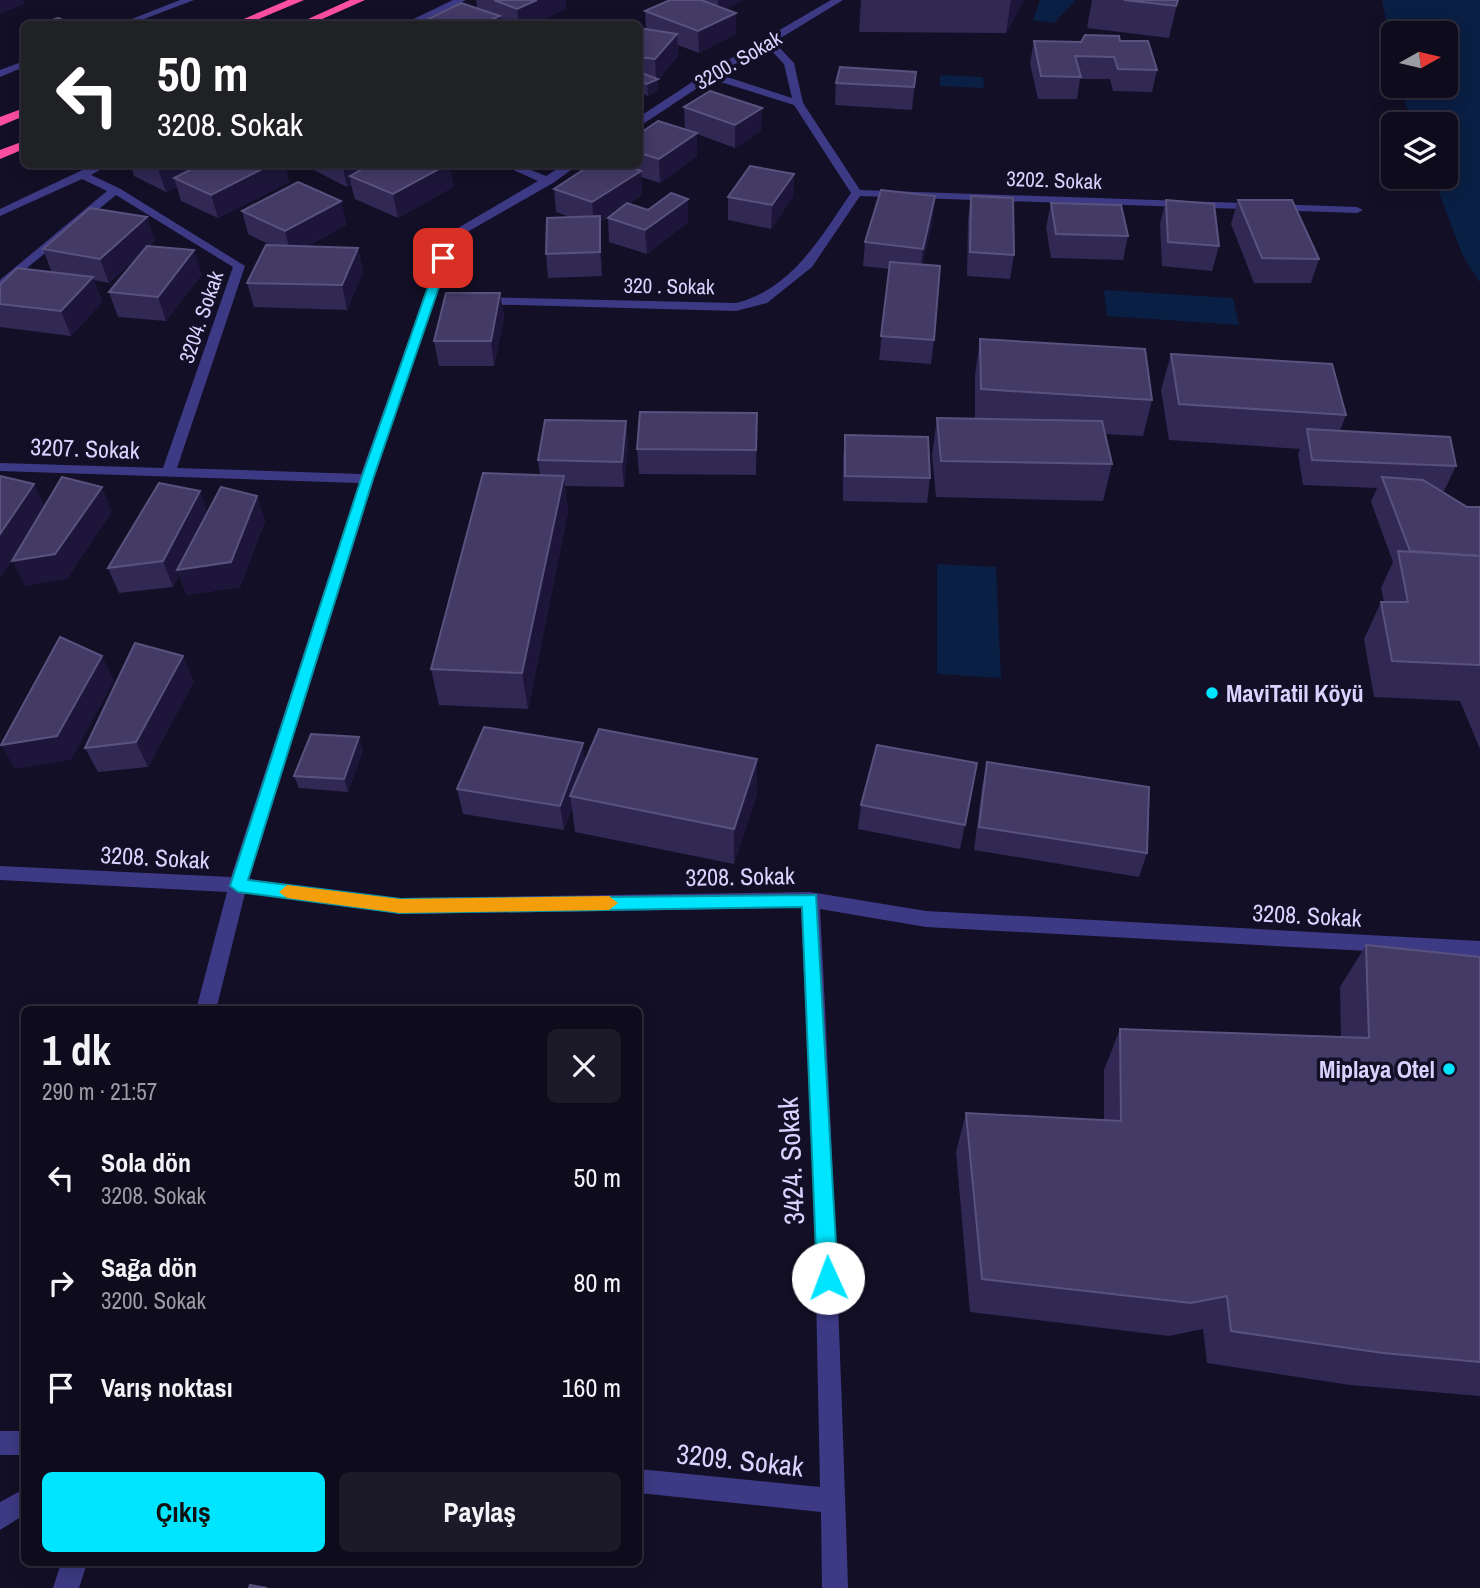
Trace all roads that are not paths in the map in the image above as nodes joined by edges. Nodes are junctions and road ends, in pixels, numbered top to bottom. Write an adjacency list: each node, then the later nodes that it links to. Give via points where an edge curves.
1 (152, 0): 7 (street)
2 (189, 0): 7 (street)
3 (298, 0): 9 (highway)
4 (359, 0): 10 (highway)
5 (461, 0): 11 (street)
6 (838, 0): 12 (street, 3200. Sokak)
7 (171, 7): 8 (street)
8 (132, 21)
9 (246, 21)
10 (310, 21)
11 (415, 21)
12 (769, 42): 15 (street, 3200. Sokak); 16 (street, via 789,63)
13 (21, 65): 14 (street)
14 (0, 74)
15 (710, 75): 16 (street); 18 (street, 3200. Sokak)
16 (798, 103): 28 (street)
17 (21, 113): 19 (highway)
18 (642, 120)
19 (0, 122)
20 (21, 146): 21 (highway)
21 (0, 155)
22 (96, 168): 25 (street)
23 (515, 168): 26 (street)
24 (568, 168): 26 (street)
25 (82, 175): 27 (street, 3204. Sokak); 30 (street)
26 (549, 181): 35 (street, via 450,237 437,301)
27 (114, 190): 31 (street); 34 (street, 3204. Sokak, via 239,266)
28 (857, 193): 29 (street, 3202. Sokak); 32 (street, 320 . Sokak, via 808,264 763,300 736,307)
29 (1357, 210)
30 (0, 213)
31 (0, 286)
32 (471, 301)
33 (0, 467): 34 (street, 3207. Sokak)
34 (168, 474): 35 (street, 3207. Sokak)
35 (367, 479): 37 (street)
36 (0, 873): 37 (street, 3208. Sokak)
37 (238, 886): 38 (street, 3208. Sokak, via 400,906); 40 (street)
38 (810, 900): 39 (street, 3208. Sokak, via 926,919); 44 (street, 3424. Sokak)
39 (1480, 949)
40 (207, 1006)
41 (0, 1443): 42 (street)
42 (21, 1443)
43 (642, 1481): 44 (street, 3209. Sokak)
44 (835, 1501): 49 (street, 3424. Sokak)
45 (21, 1503): 46 (street)
46 (0, 1517)
47 (74, 1566): 48 (street)
48 (66, 1588)
49 (835, 1588)

